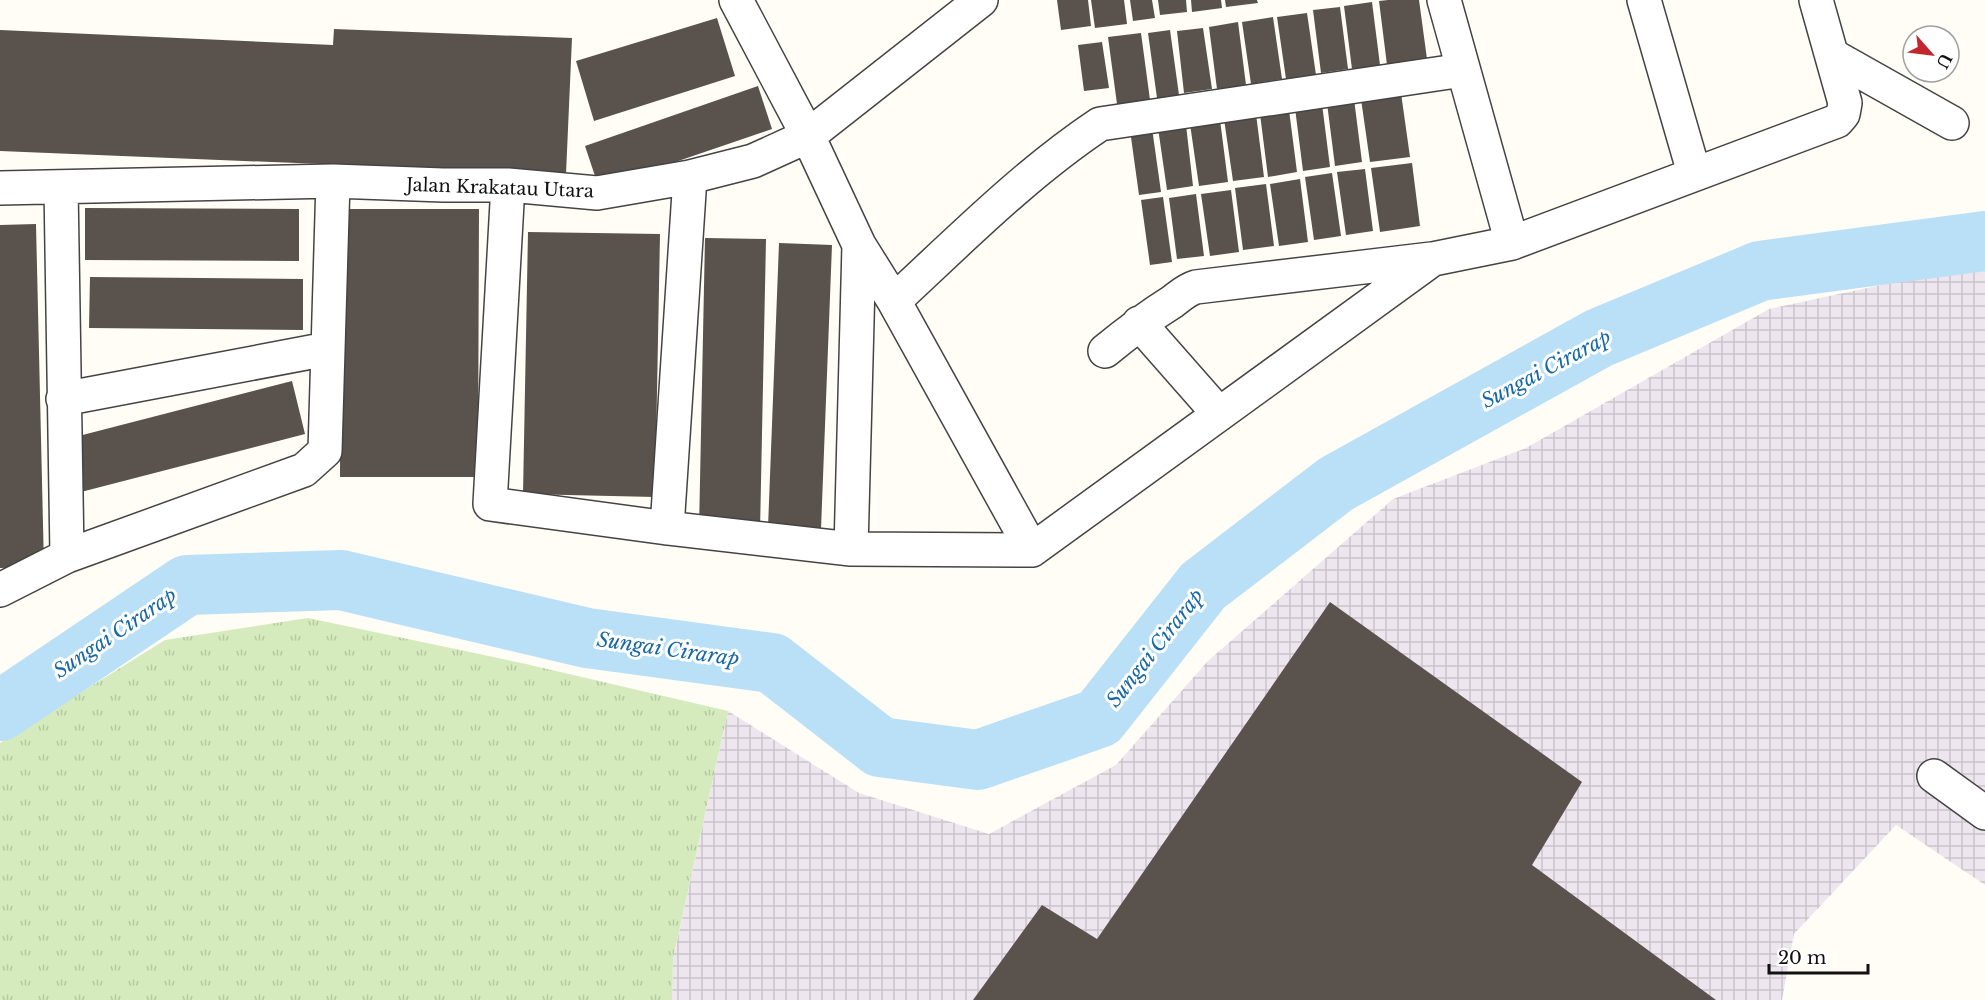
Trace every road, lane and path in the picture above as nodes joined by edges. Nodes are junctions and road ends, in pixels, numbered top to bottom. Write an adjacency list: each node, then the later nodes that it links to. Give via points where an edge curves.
1 (736, 0): 9 (street)
2 (981, 0): 9 (street, Jalan Krakatau Utara)
3 (1444, 0): 7 (street)
4 (1644, 0): 10 (street)
5 (1816, 0): 6 (street)
6 (1833, 56): 8 (street); 10 (street, via 1845,103 1844,114 1838,121)
7 (1463, 70): 16 (street); 19 (street, via 1100,124 1001,203)
8 (1952, 123)
9 (808, 136): 11 (street, Jalan Krakatau Utara, via 753,161); 17 (street)
10 (1694, 173): 16 (street)
11 (690, 177): 13 (street, Jalan Krakatau Utara, via 597,193); 25 (street)
12 (333, 181): 13 (street, Jalan Krakatau Utara); 14 (street, Jalan Krakatau Utara); 21 (street)
13 (508, 185): 25 (street, via 490,504)
14 (61, 187): 15 (street, Jalan Krakatau Utara); 23 (street)
15 (0, 188)
16 (1512, 243): 18 (street)
17 (859, 245): 19 (street); 26 (street)
18 (1432, 259): 20 (street, via 1196,287); 24 (street)
19 (894, 301): 27 (street)
20 (1139, 323): 22 (street); 24 (street)
21 (327, 349): 23 (street); 28 (street, via 325,451 304,471)
22 (1105, 351)
23 (63, 399): 28 (street)
24 (1220, 414): 27 (street)
25 (668, 528): 26 (street)
26 (851, 549): 27 (street)
27 (1032, 550)
28 (67, 556): 29 (street)
29 (0, 590)
30 (1934, 776): 31 (street)
31 (1985, 813)

